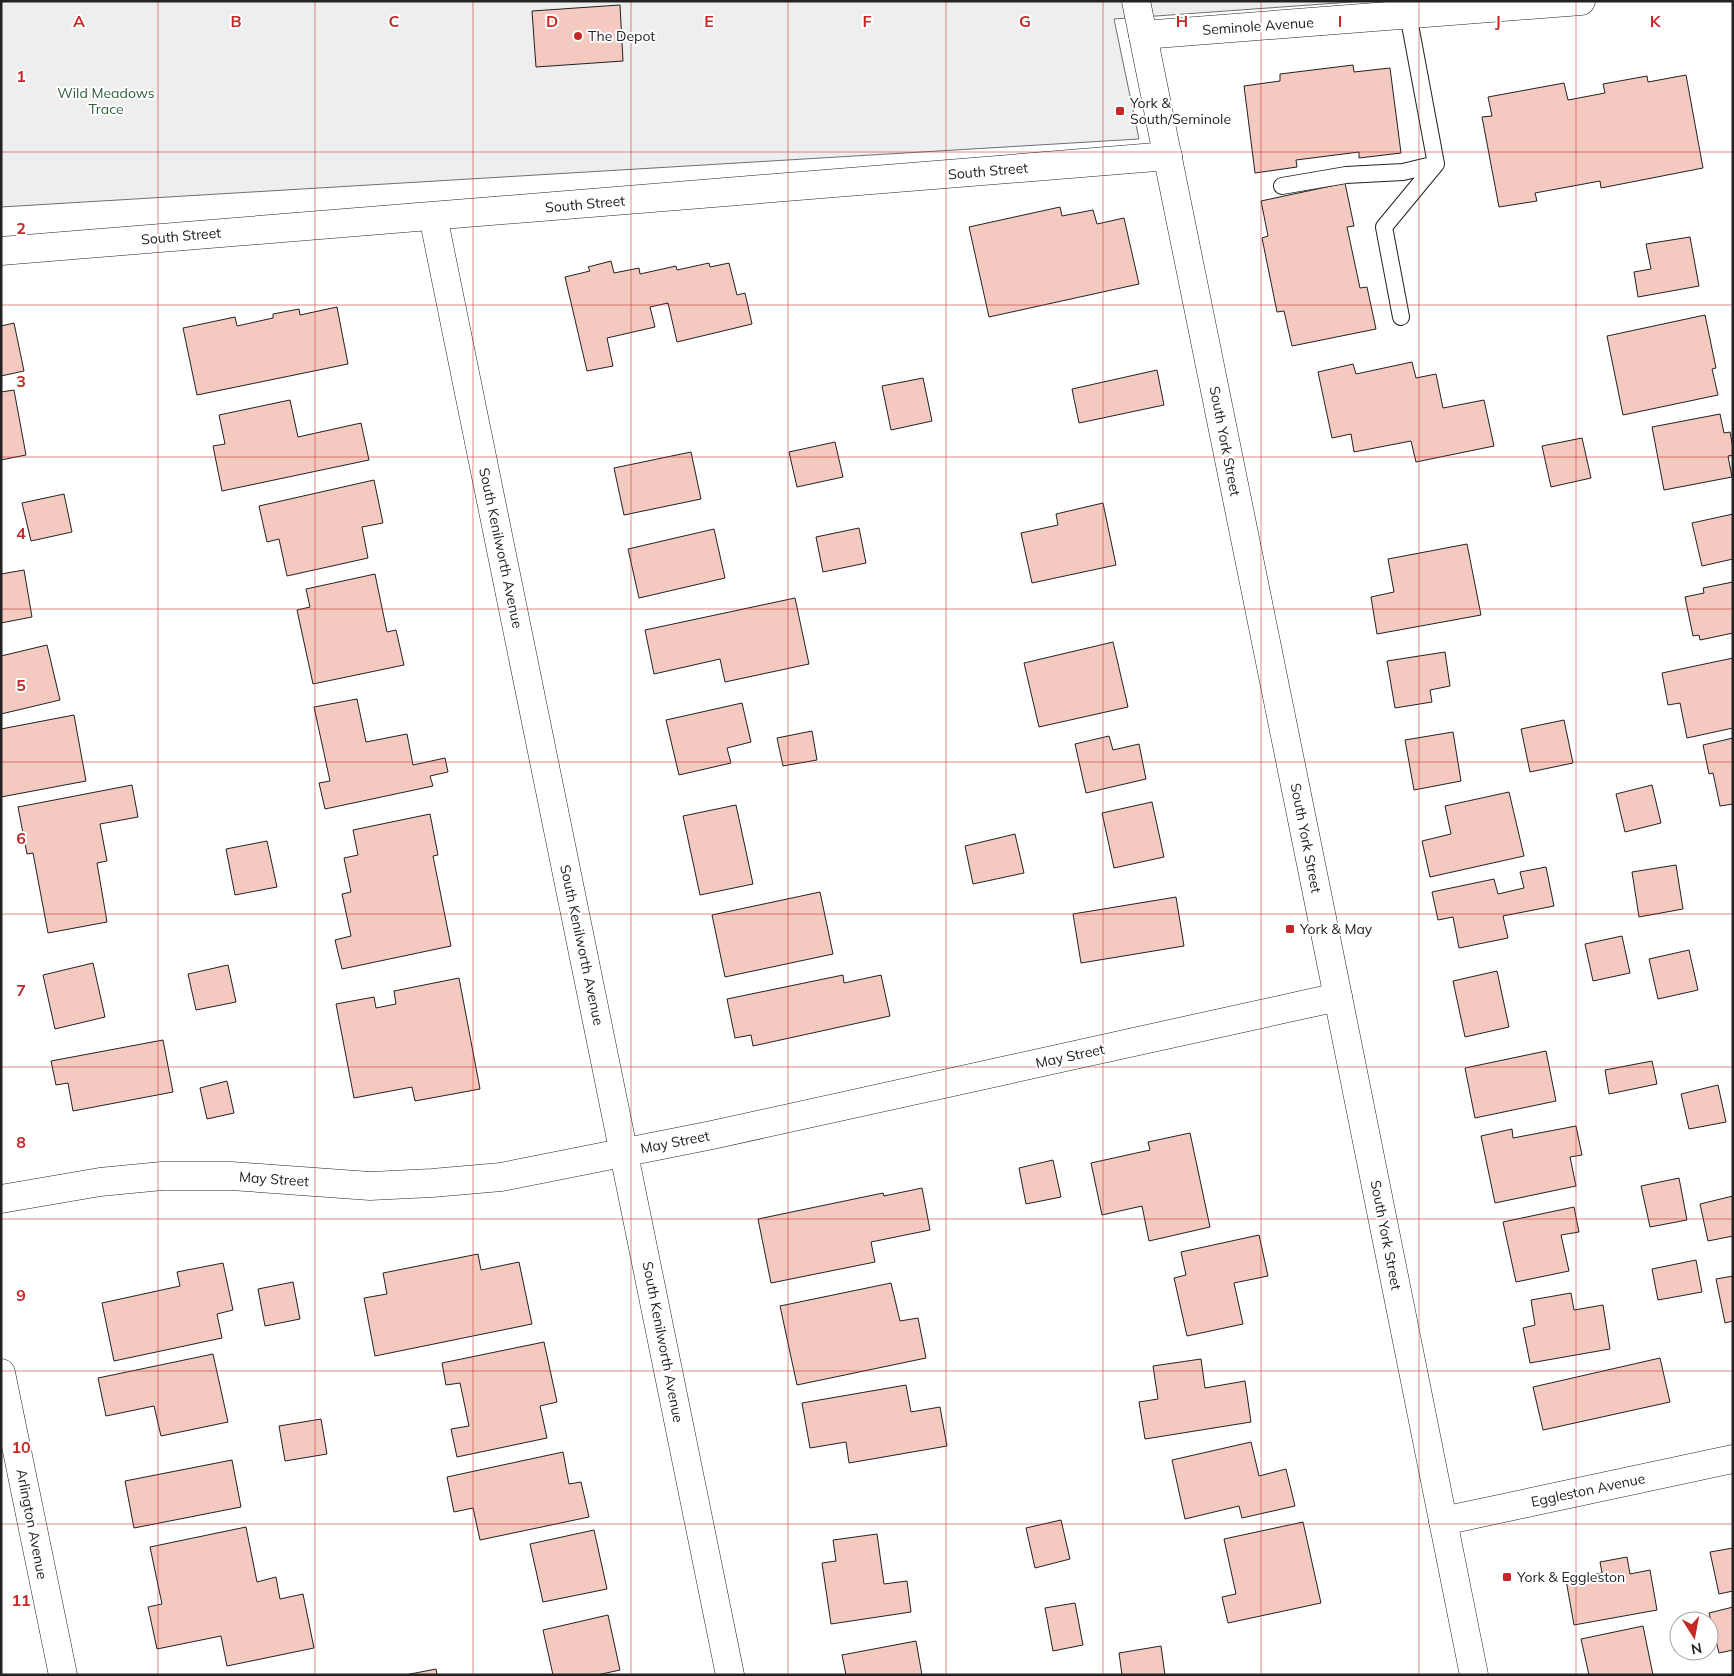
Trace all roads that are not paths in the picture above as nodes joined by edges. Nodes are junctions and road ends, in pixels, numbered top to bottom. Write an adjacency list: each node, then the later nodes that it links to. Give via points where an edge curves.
1 (1136, 1): 4 (street, South York Street)
2 (1581, 1): 3 (street, Seminole Avenue)
3 (1408, 14): 4 (street, Seminole Avenue); 6 (lane)
4 (1143, 35): 5 (street, South York Street)
5 (1168, 156): 8 (street, South Street); 11 (street, South York Street)
6 (1436, 164): 7 (lane, via 1403,172 1346,174); 10 (lane, via 1384,227)
7 (1282, 186)
8 (432, 216): 9 (street, South Street); 12 (street, South Kenilworth Avenue)
9 (1, 251)
10 (1401, 317)
11 (1338, 997): 12 (street, May Street); 16 (street, South York Street)
12 (624, 1152): 13 (street, May Street, via 501,1177 432,1183 370,1186 231,1176 162,1176 100,1182); 18 (street, South Kenilworth Avenue)
13 (1, 1199)
14 (1, 1373): 17 (street, Arlington Avenue)
15 (1733, 1459): 16 (street, Eggleston Avenue)
16 (1443, 1521): 19 (street, South York Street)
17 (63, 1675)
18 (730, 1675)
19 (1474, 1675)

